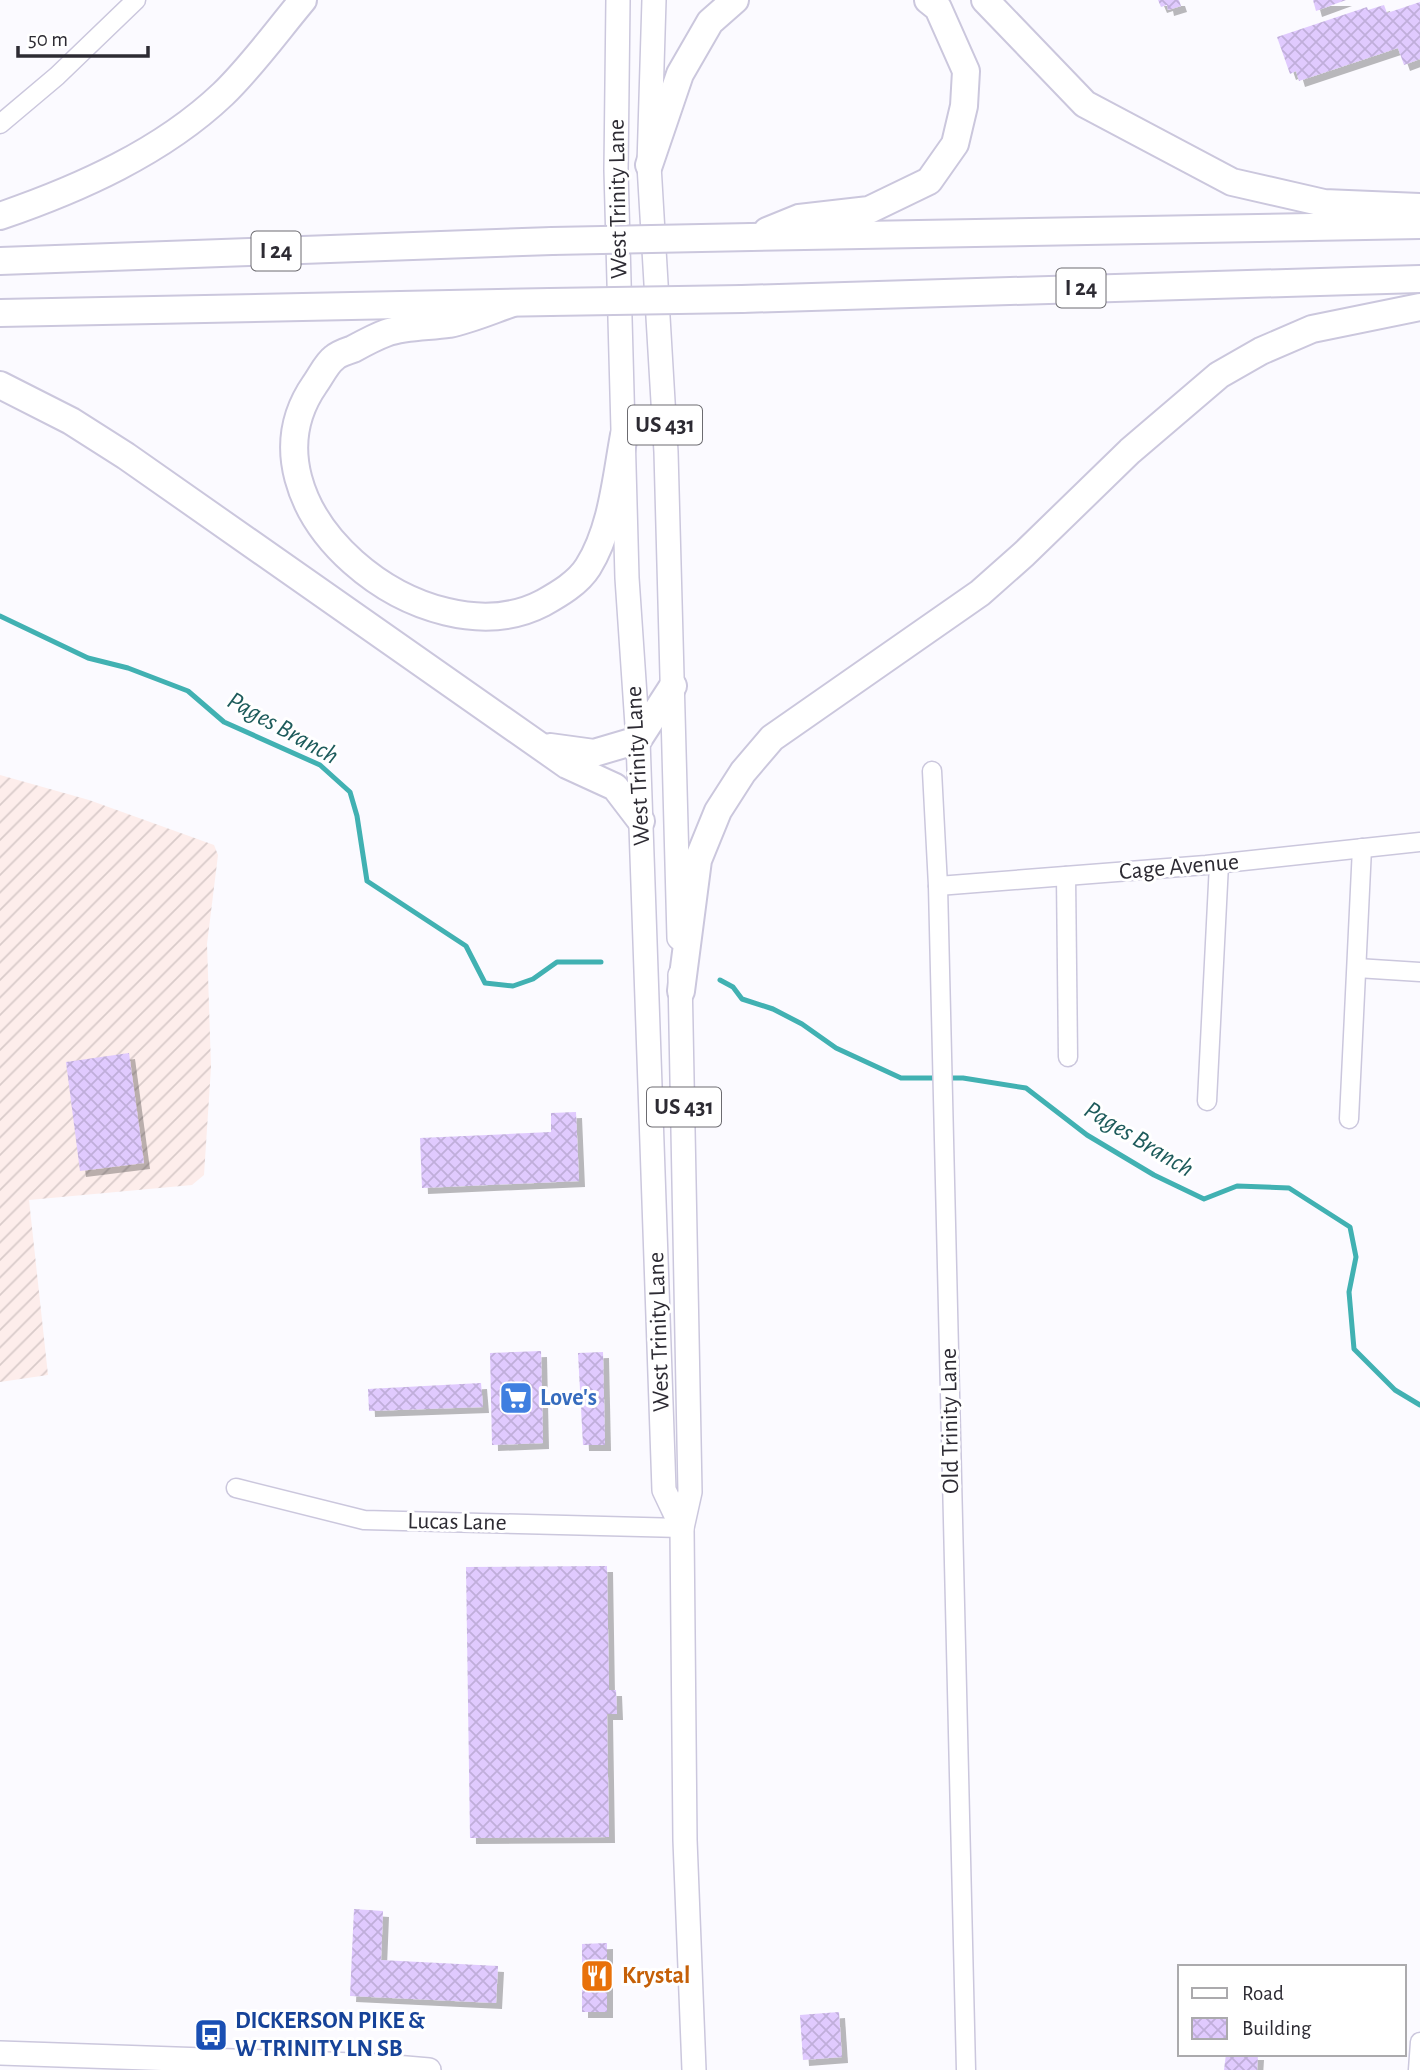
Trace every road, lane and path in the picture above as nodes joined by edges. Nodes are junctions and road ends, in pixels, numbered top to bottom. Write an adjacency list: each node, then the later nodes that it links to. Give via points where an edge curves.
1 (136, 0): 10 (street)
2 (152, 0): 10 (street)
3 (303, 0): 9 (highway)
4 (618, 0): 23 (main road, West Trinity Lane / US 431, via 616,170)
5 (654, 0): 12 (main road, West Trinity Lane / US 431)
6 (735, 0): 12 (highway, via 710,22 680,74)
7 (928, 0): 16 (highway, via 938,8 966,71 955,144 929,181 869,210 799,218)
8 (985, 0): 13 (highway, via 1085,104 1232,182 1324,203)
9 (286, 11): 14 (highway, via 223,94 169,135 102,176)
10 (119, 18): 11 (street)
11 (0, 124)
12 (649, 165): 24 (main road, West Trinity Lane / US 431, via 666,452)
13 (1420, 207)
14 (0, 216)
15 (1420, 225): 16 (highway, I 24)
16 (751, 237): 17 (highway, I 24, bridge)
17 (0, 261)
18 (1420, 279): 19 (highway, I 24, bridge)
19 (510, 304): 21 (highway, I 24); 23 (highway, via 451,323 387,332 334,358 303,402 293,438 295,472 308,507 336,544 379,584 424,607 461,616 530,609 563,592 588,568 610,513)
20 (1420, 307): 36 (highway, via 1312,329 1219,375 1130,450 980,593 772,738 718,811 698,860)
21 (0, 313)
22 (0, 385): 26 (highway, via 126,456)
23 (624, 435): 25 (main road, West Trinity Lane / US 431, via 627,578)
24 (673, 686): 25 (highway); 36 (main road, West Trinity Lane / US 431)
25 (638, 740): 26 (highway, via 594,753); 28 (main road, West Trinity Lane / US 431)
26 (538, 744): 28 (highway, via 567,765 615,787)
27 (932, 771): 33 (street, Old Trinity Lane)
28 (641, 821): 41 (main road, West Trinity Lane / US 431, via 664,1490)
29 (1420, 842): 30 (street, Cage Avenue)
30 (1362, 848): 31 (street, Cage Avenue); 34 (street)
31 (1219, 864): 32 (street, Cage Avenue); 38 (street)
32 (1066, 876): 33 (street, Cage Avenue); 37 (street)
33 (938, 886): 46 (street, Old Trinity Lane)
34 (1357, 968): 35 (street); 39 (street)
35 (1420, 972)
36 (681, 991): 41 (main road, West Trinity Lane / US 431, via 690,1492)
37 (1068, 1057)
38 (1207, 1101)
39 (1349, 1119)
40 (236, 1488): 41 (street, Lucas Lane, via 364,1520)
41 (682, 1528): 45 (main road, West Trinity Lane / US 431, via 685,1840)
42 (1420, 2042): 47 (street)
43 (0, 2053): 44 (main road)
44 (429, 2070)
45 (694, 2070)
46 (966, 2070)
47 (1418, 2070)

